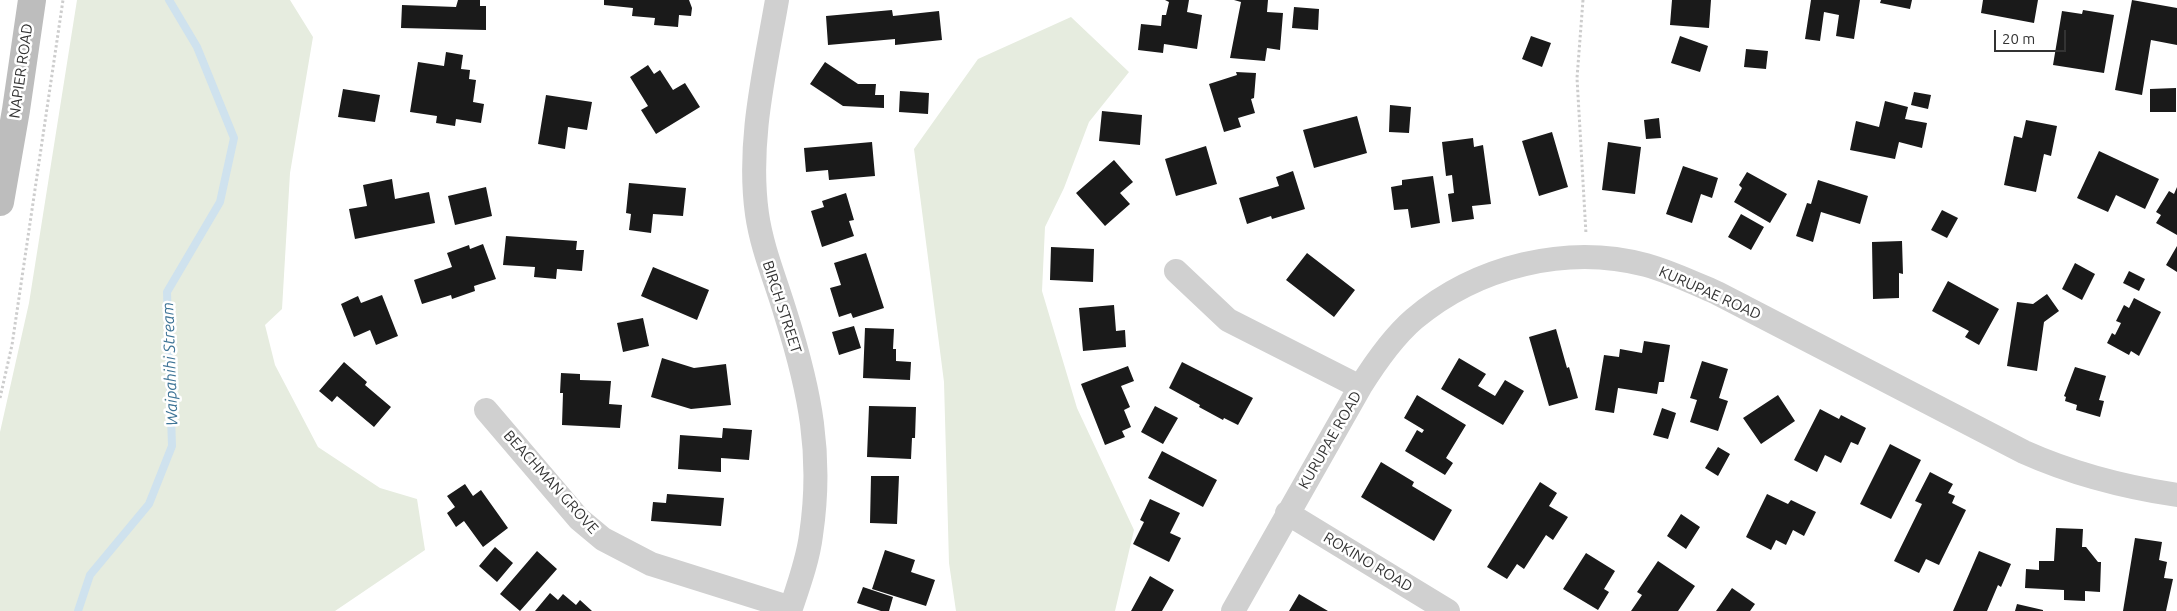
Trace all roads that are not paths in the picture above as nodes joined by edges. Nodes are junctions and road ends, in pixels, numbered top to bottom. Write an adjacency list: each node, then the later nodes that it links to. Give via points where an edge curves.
1 (32, 0): 3 (main road, NAPIER ROAD)
2 (777, 0): 9 (street, BIRCH STREET, via 754,141 757,214 765,253 811,404 816,447 816,495 811,537)
3 (0, 202)
4 (1176, 271): 5 (street, via 1228,320)
5 (1360, 387): 7 (street, KURUPAE ROAD, via 1393,341 1414,320 1473,281 1513,266 1551,259 1614,259 1646,265 1717,293 2061,469); 8 (street, KURUPAE ROAD)
6 (486, 410): 9 (street, BEACHMAN GROVE, via 580,519 603,539 651,564)
7 (2177, 495)
8 (1287, 514): 10 (street, KURUPAE ROAD); 11 (street, ROKINO ROAD)
9 (790, 610)
10 (1233, 611)
11 (1448, 611)

